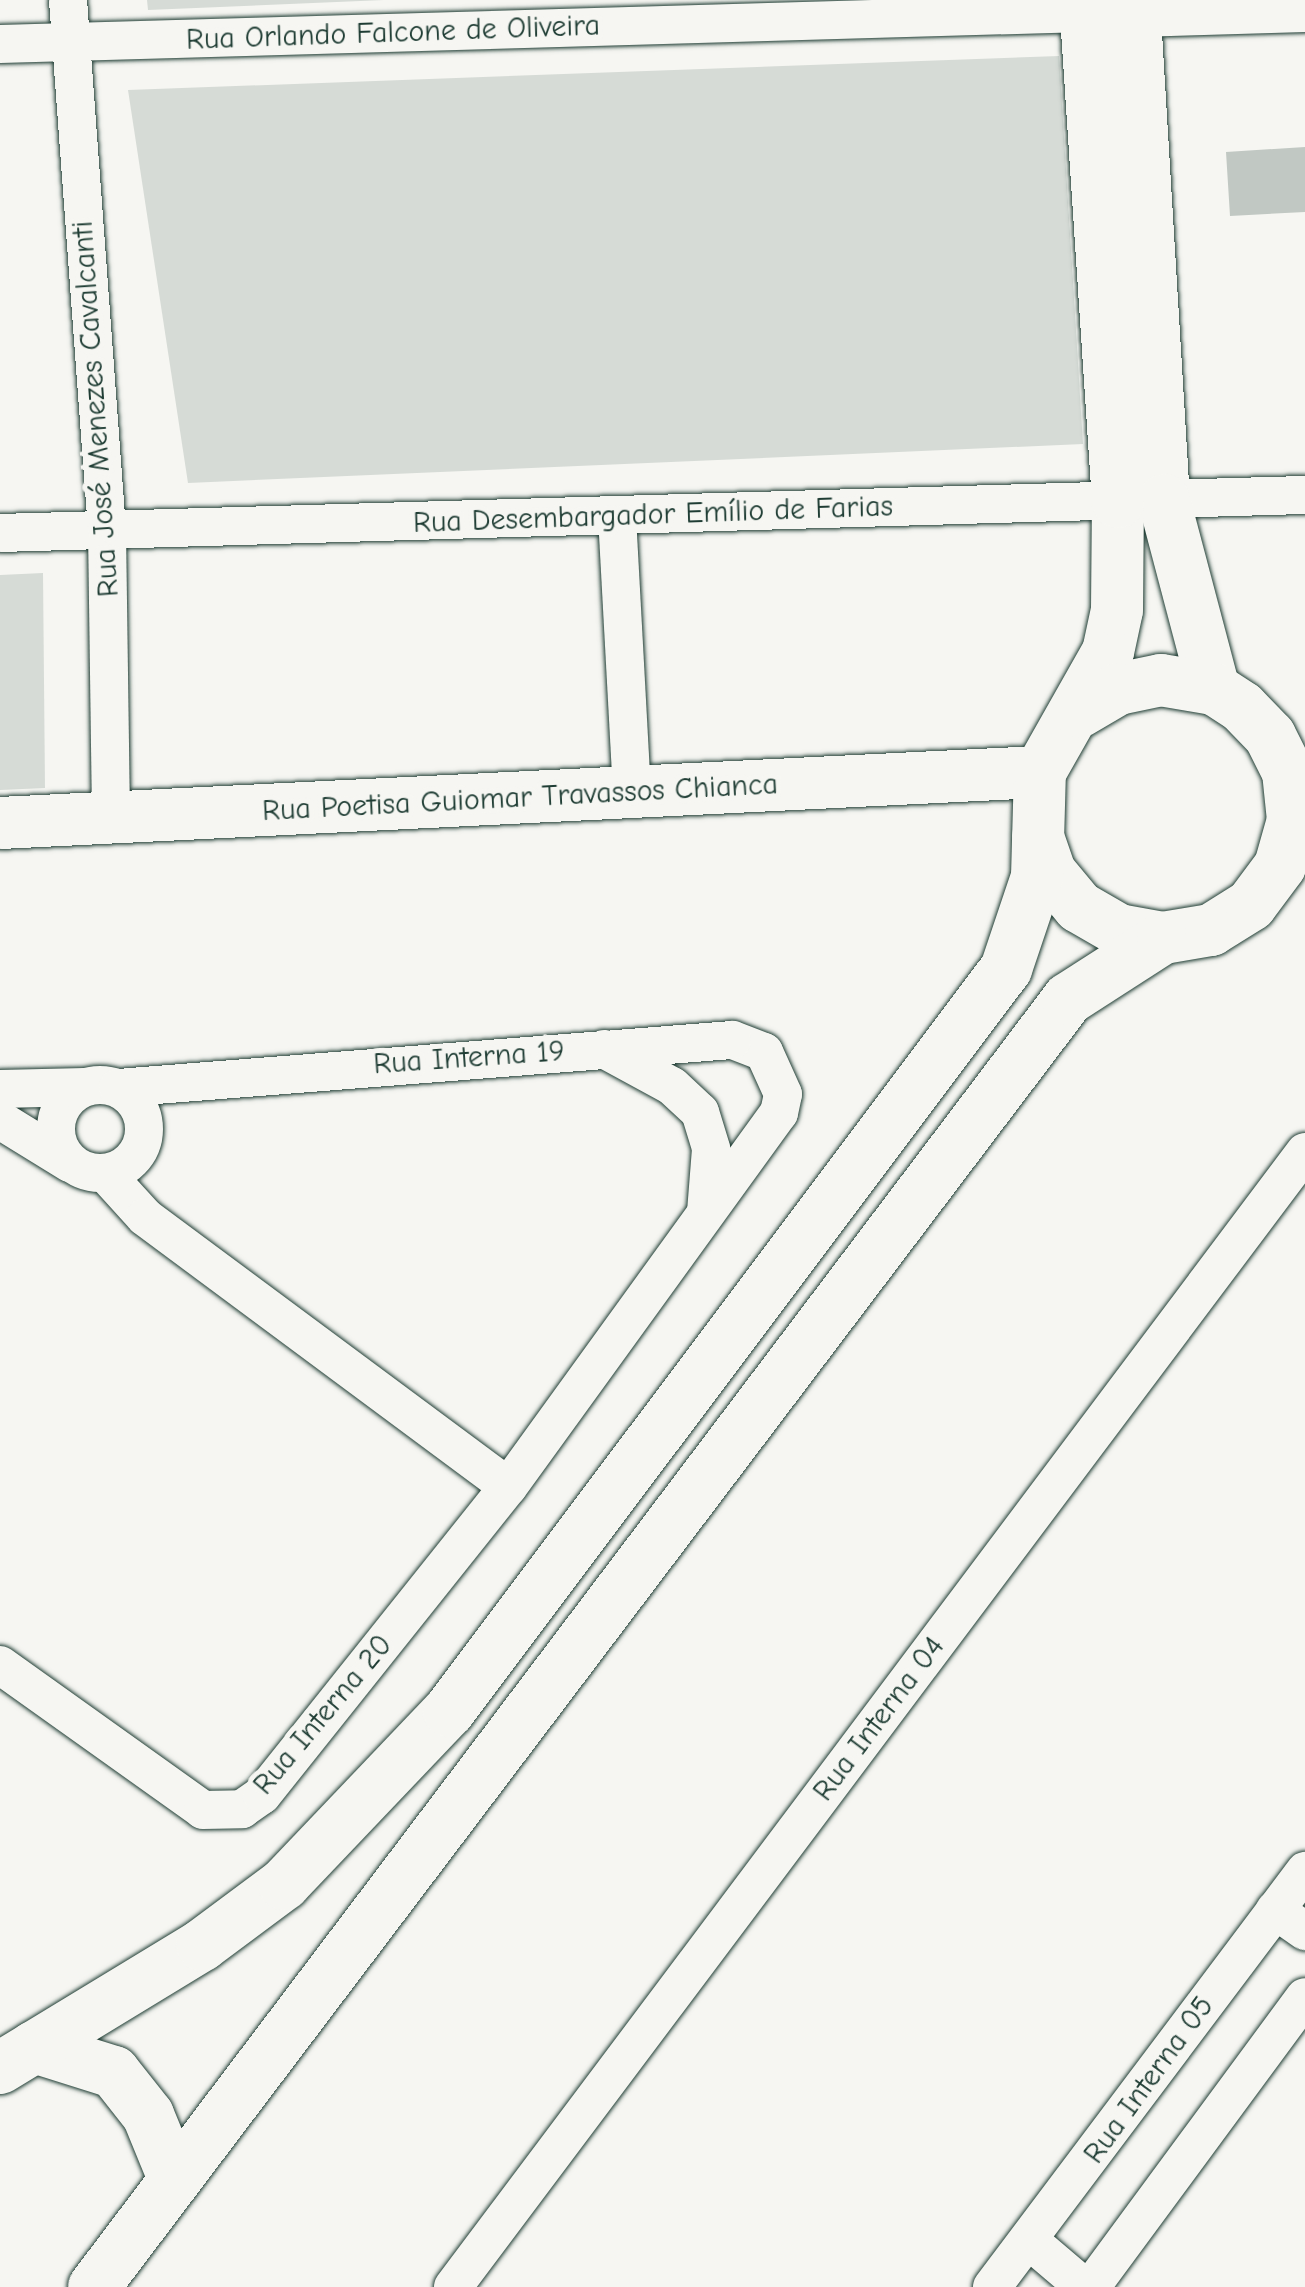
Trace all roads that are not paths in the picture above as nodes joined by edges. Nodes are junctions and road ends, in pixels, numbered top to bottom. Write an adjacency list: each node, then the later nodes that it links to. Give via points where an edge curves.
1 (68, 0): 4 (street, Rua José Menezes Cavalcanti)
2 (1110, 8): 3 (street, Rua Orlando Falcone de Oliveira); 4 (street, Rua Orlando Falcone de Oliveira); 7 (main road)
3 (1305, 13)
4 (70, 42): 5 (street, Rua Orlando Falcone de Oliveira); 9 (street, Rua José Menezes Cavalcanti)
5 (0, 44)
6 (1305, 495): 7 (street, Rua Desembargador Emílio de Farias)
7 (1141, 501): 8 (street, Rua Desembargador Emílio de Farias); 11 (main road); 12 (main road, via 1108,652)
8 (617, 516): 9 (street, Rua Desembargador Emílio de Farias); 15 (street)
9 (107, 530): 10 (street, Rua Desembargador Emílio de Farias); 16 (street, Rua José Menezes Cavalcanti)
10 (0, 533)
11 (1214, 688): 12 (main road, via 1162,680 1118,689); 14 (main road, via 1270,736)
12 (1079, 712): 13 (main road)
13 (1040, 772): 15 (main road, Rua Poetisa Guiomar Travassos Chianca); 18 (main road)
14 (1297, 772): 19 (main road, via 1280,866 1251,905 1210,930)
15 (632, 793): 16 (main road, Rua Poetisa Guiomar Travassos Chianca)
16 (111, 820): 17 (main road, Rua Poetisa Guiomar Travassos Chianca)
17 (0, 823)
18 (1036, 830): 19 (main road, via 1050,872 1079,908 1118,930); 34 (main road, via 1037,878 1026,922 983,1007 449,1711 284,1884 202,1945)
19 (1163, 938): 35 (main road, via 1068,1000)
20 (732, 1040): 21 (street, Rua Interna 19); 28 (street, Rua Interna 20, via 764,1052 783,1094 779,1113)
21 (604, 1048): 22 (street, Rua Interna 19); 28 (street, via 672,1086 700,1112 711,1150)
22 (205, 1076): 23 (street, Rua Interna 19); 27 (street)
23 (101, 1087): 24 (street, Rua Interna 19); 27 (street, via 136,1102); 27 (street, via 55,1122)
24 (0, 1089)
25 (0, 1120): 27 (street)
26 (1305, 1152): 38 (street, Rua Interna 04)
27 (114, 1156): 29 (street, via 145,1217)
28 (706, 1214): 29 (street, Rua Interna 20)
29 (508, 1487): 30 (street, Rua Interna 20, via 262,1795 242,1809 202,1810)
30 (0, 1665)
31 (1305, 1871): 32 (street, Rua Interna 05)
32 (1290, 1920): 36 (street, Rua Interna 05)
33 (1305, 1997): 40 (street)
34 (17, 2057): 35 (main road, via 114,2072 148,2115)
35 (172, 2176): 37 (main road)
36 (1030, 2241): 39 (street, Rua Interna 05); 40 (street)
37 (94, 2287)
38 (452, 2287)
39 (992, 2287)
40 (1088, 2287)

